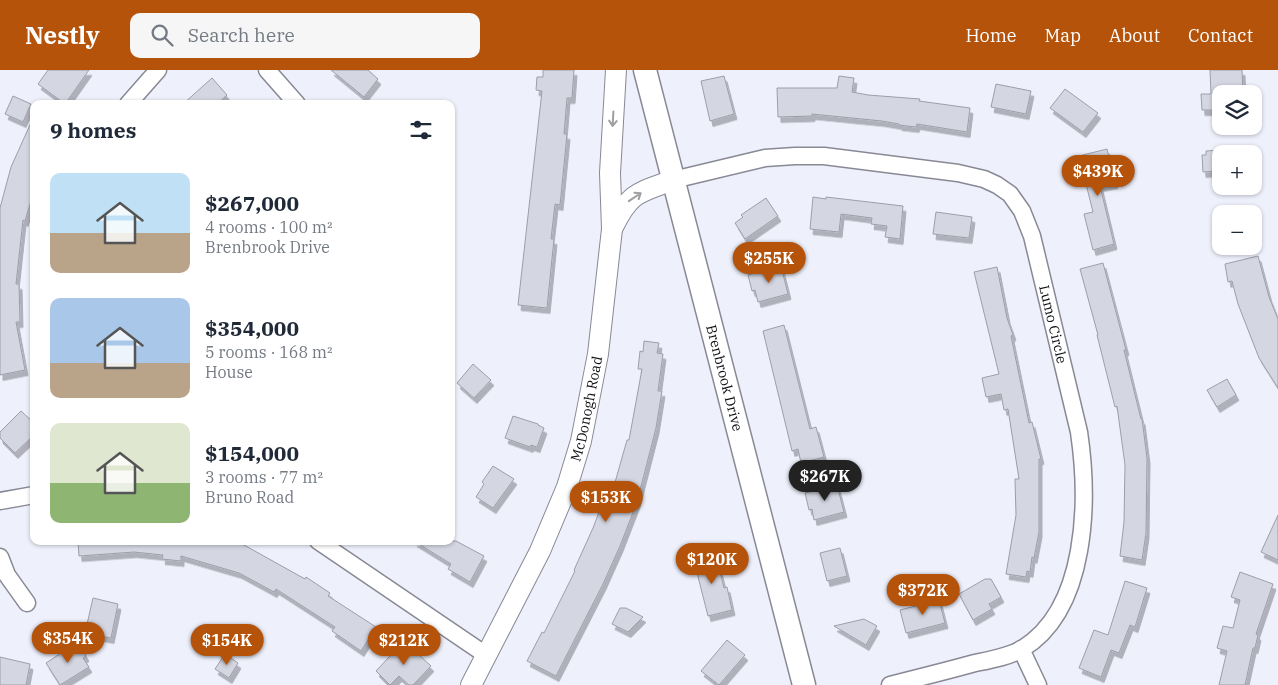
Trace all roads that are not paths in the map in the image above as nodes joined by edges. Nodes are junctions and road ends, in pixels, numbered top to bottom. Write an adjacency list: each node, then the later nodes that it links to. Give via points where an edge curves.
1 (158, 70): 5 (street)
2 (267, 70): 6 (street)
3 (616, 70): 8 (street, McDonogh Road, one-way to 8, via 610,172)
4 (645, 70): 7 (main road, Brenbrook Drive)
5 (132, 100)
6 (293, 100)
7 (673, 180): 8 (street, McDonogh Road, one-way to 7, via 629,200 638,193); 14 (street, Lumo Circle, via 766,158 824,156 958,173 984,179 1010,194 1022,211 1032,236 1079,432 1084,495 1081,537 1073,576 1060,609 1044,632); 17 (main road, Brenbrook Drive)
8 (612, 229): 15 (street, McDonogh Road, via 598,354 581,441 567,487 540,551)
9 (30, 496): 10 (street)
10 (0, 501)
11 (324, 545): 15 (street)
12 (0, 557): 13 (street, via 7,575)
13 (27, 603)
14 (1021, 649): 18 (street, Lumo Circle); 19 (street)
15 (486, 655): 16 (street, McDonogh Road)
16 (471, 685)
17 (804, 685)
18 (890, 685)
19 (1038, 685)

